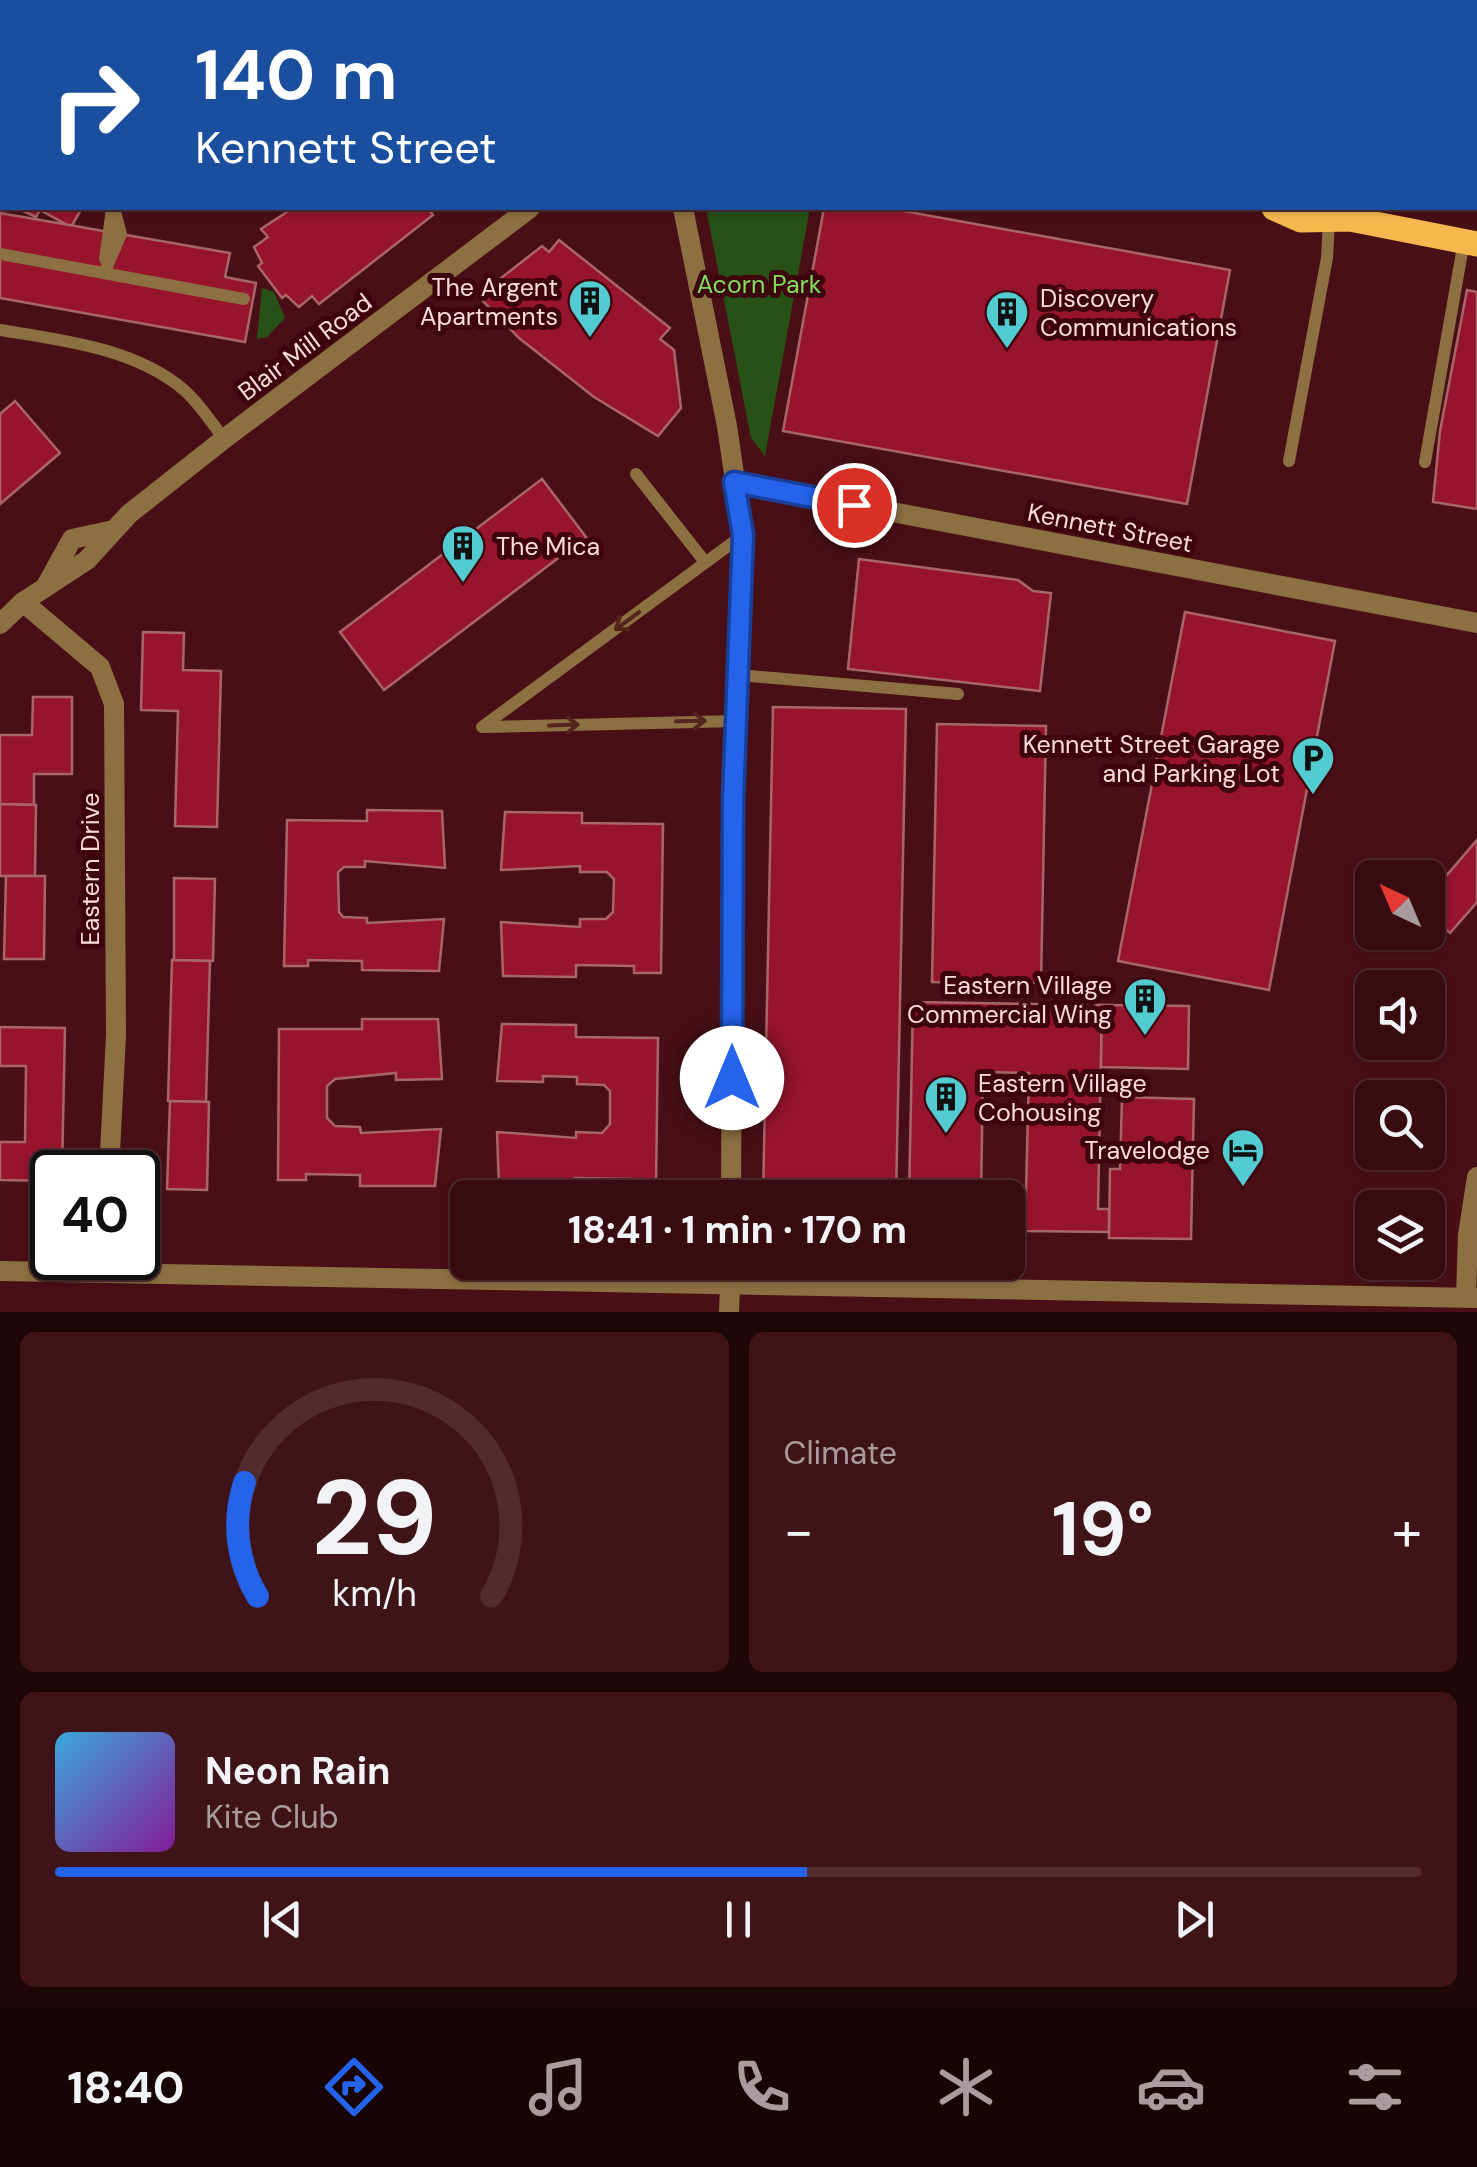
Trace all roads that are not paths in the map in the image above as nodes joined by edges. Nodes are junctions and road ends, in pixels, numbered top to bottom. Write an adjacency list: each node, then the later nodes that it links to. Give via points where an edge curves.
1 (113, 210): 8 (lane)
2 (527, 210): 12 (street, Blair Mill Road)
3 (683, 210): 16 (street)
4 (1278, 210): 5 (main road, via 1301,220)
5 (1337, 216): 6 (main road); 13 (lane)
6 (1470, 242): 14 (lane)
7 (0, 254): 8 (lane)
8 (105, 271): 9 (lane)
9 (244, 298)
10 (7, 331): 11 (lane); 12 (lane, via 81,344 158,373 188,393)
11 (0, 344)
12 (224, 439): 19 (street, Blair Mill Road, via 114,530 72,539 45,588)
13 (1289, 461)
14 (1426, 462)
15 (636, 474): 18 (lane)
16 (734, 482): 17 (street); 20 (street, Kennett Street)
17 (743, 535): 18 (lane); 22 (street)
18 (704, 562): 24 (lane, one-way to 24, via 482,727)
19 (23, 602): 21 (street, Blair Mill Road); 25 (street, Eastern Drive, via 100,667 114,704)
20 (1477, 623)
21 (0, 624)
22 (738, 676): 23 (lane); 24 (street)
23 (958, 694)
24 (736, 720): 27 (street)
25 (111, 1150)
26 (1477, 1177): 34 (street, via 1468,1235)
27 (731, 1180)
28 (160, 1266): 30 (street)
29 (30, 1269): 31 (street)
30 (450, 1269)
31 (0, 1271)
32 (731, 1280): 35 (street)
33 (929, 1280): 34 (street)
34 (1472, 1302)
35 (729, 1312)

